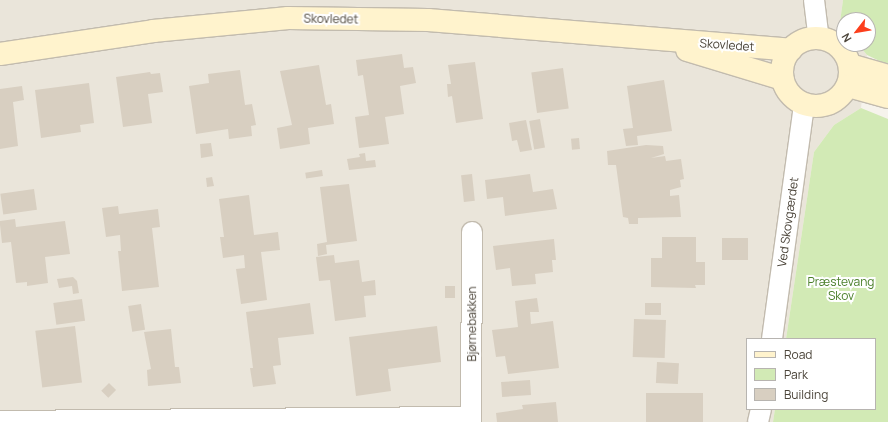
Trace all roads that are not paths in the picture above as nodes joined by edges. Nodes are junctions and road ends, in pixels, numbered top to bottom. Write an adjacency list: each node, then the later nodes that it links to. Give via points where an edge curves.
1 (814, 0): 2 (street)
2 (819, 38): 4 (street, via 803,41); 6 (street, via 838,45 846,55)
3 (663, 40): 4 (street, Skovledet); 5 (street, Skovledet, via 428,20 288,18 153,30); 8 (street, Skovledet, via 699,55)
4 (790, 50): 8 (street, via 783,65)
5 (0, 54)
6 (849, 75): 7 (street); 9 (street); 10 (street, via 840,98 829,105 816,107)
7 (888, 76)
8 (782, 79): 10 (street, via 788,92)
9 (888, 96)
10 (804, 104): 12 (street, Ved Skovgærdet)
11 (472, 232): 15 (street, Bjørnebakken)
12 (772, 338)
13 (761, 410): 16 (street)
14 (0, 420): 15 (street, Bjørnebakken)
15 (471, 420)
16 (758, 422)

